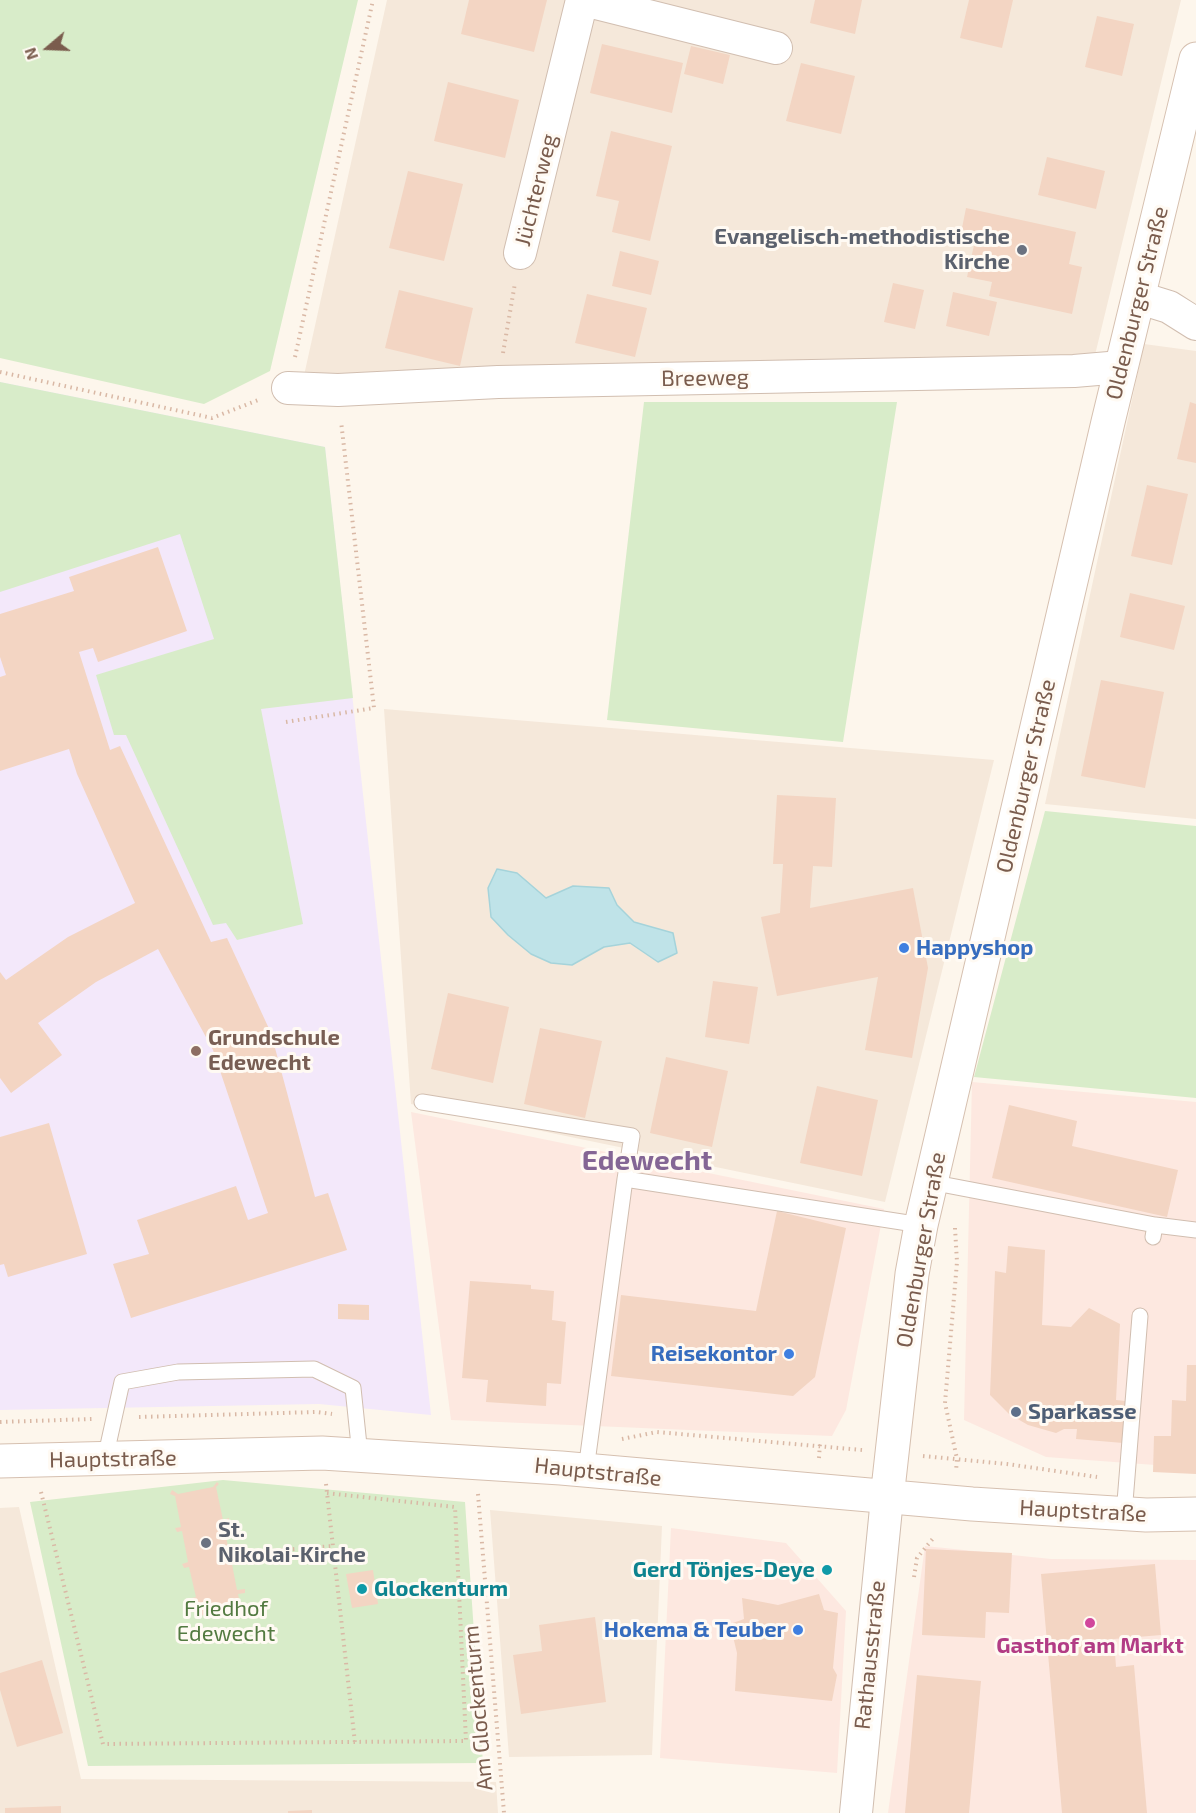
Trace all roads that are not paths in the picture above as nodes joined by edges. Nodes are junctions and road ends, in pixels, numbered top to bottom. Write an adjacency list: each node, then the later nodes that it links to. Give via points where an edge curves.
1 (583, 0): 2 (street, Jüchterweg); 4 (street, Jüchterweg)
2 (776, 48)
3 (1196, 59): 5 (main road, Oldenburger Straße)
4 (520, 253)
5 (1140, 298): 6 (street, via 1168,307); 7 (main road, Oldenburger Straße)
6 (1196, 324)
7 (1121, 368): 8 (street, Breeweg, via 498,382 338,390); 11 (main road, Oldenburger Straße)
8 (288, 388)
9 (422, 1102): 10 (lane, via 632,1136)
10 (625, 1179): 12 (lane); 18 (lane)
11 (930, 1182): 12 (main road, Oldenburger Straße); 13 (lane, via 1154,1231)
12 (921, 1225): 19 (main road, Oldenburger Straße)
13 (1196, 1230)
14 (1140, 1316): 20 (lane)
15 (360, 1455): 16 (main road, Hauptstraße); 16 (lane, via 353,1388 314,1369 178,1372 122,1382); 18 (main road, Hauptstraße)
16 (105, 1459): 17 (main road, Hauptstraße)
17 (0, 1461)
18 (586, 1470): 19 (main road, Hauptstraße)
19 (887, 1498): 20 (main road, Hauptstraße); 22 (street, Rathausstraße)
20 (1124, 1514): 21 (main road, Hauptstraße)
21 (1196, 1514)
22 (856, 1813)

